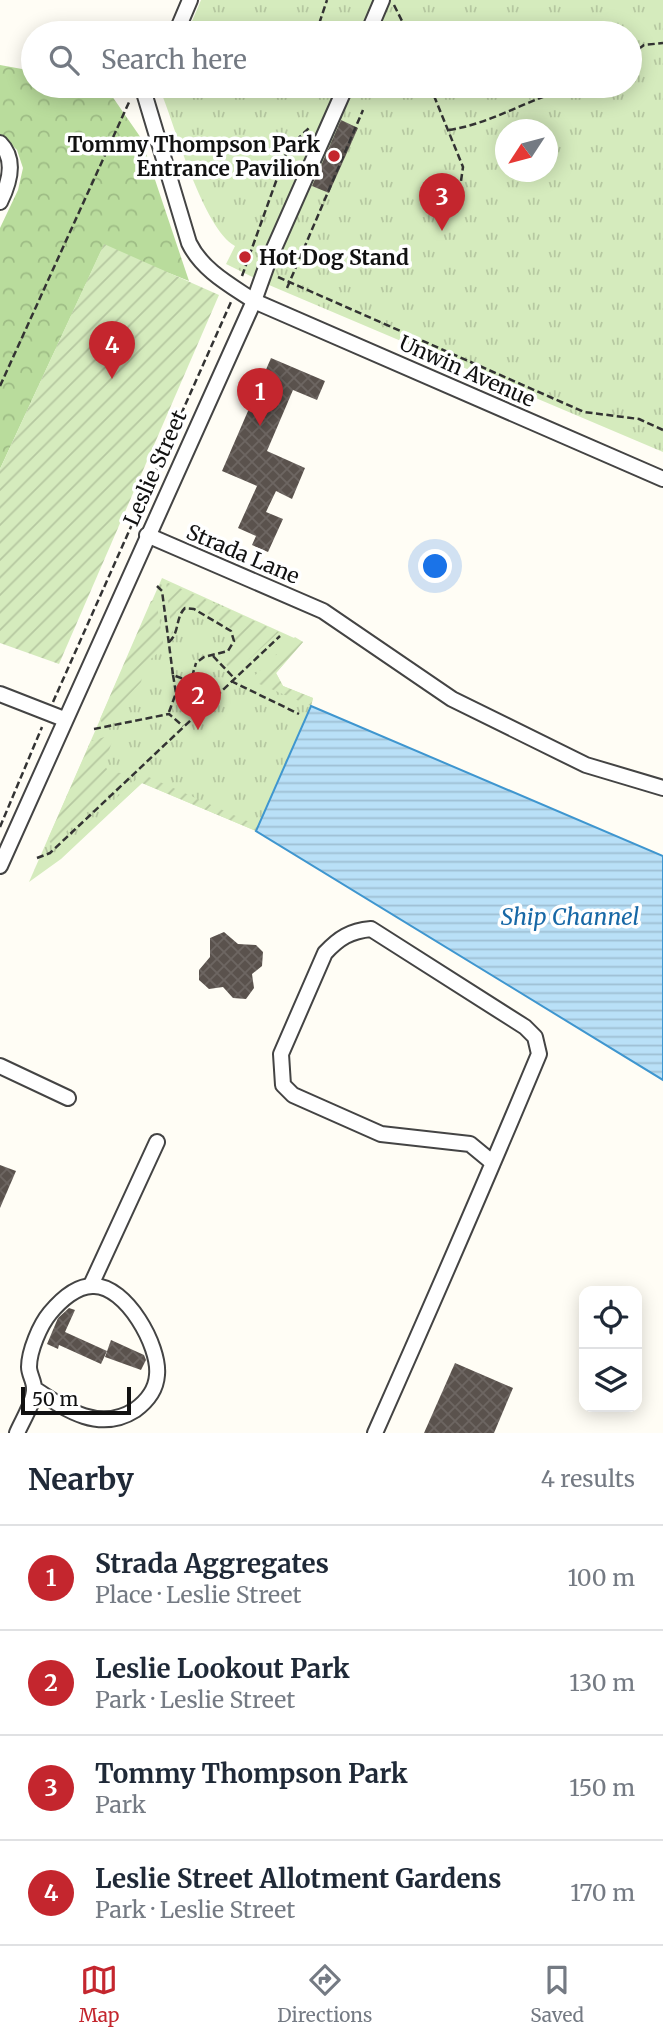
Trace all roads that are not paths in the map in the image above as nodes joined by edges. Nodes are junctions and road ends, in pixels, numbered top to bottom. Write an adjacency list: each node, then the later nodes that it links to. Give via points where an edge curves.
1 (190, 0): 3 (street)
2 (384, 0): 4 (street)
3 (181, 21)
4 (374, 21)
5 (150, 98): 9 (street, Unwin Avenue, via 193,251 204,265)
6 (340, 98): 9 (street, Leslie Street)
7 (0, 143): 8 (street, via 10,168)
8 (0, 202)
9 (254, 301): 10 (street, Unwin Avenue); 11 (street, Leslie Street)
10 (663, 480)
11 (148, 536): 13 (street, Leslie Street); 14 (street, Strada Lane, via 323,611 452,699 586,765)
12 (0, 694): 13 (street)
13 (64, 719): 15 (street, Leslie Street)
14 (663, 788)
15 (0, 866)
16 (0, 1066): 17 (street)
17 (68, 1098)
18 (157, 1142): 20 (street)
19 (493, 1163): 19 (street, via 538,1054 535,1037 370,929 352,930 336,940 325,953 281,1055 283,1085 293,1095 381,1134 470,1144); 23 (street)
20 (92, 1285): 21 (street, via 71,1293 48,1314 29,1367); 21 (street, via 106,1287 125,1303 146,1332 156,1357 154,1389 129,1415 99,1423 76,1417)
21 (35, 1389): 22 (street)
22 (17, 1433)
23 (375, 1433)

